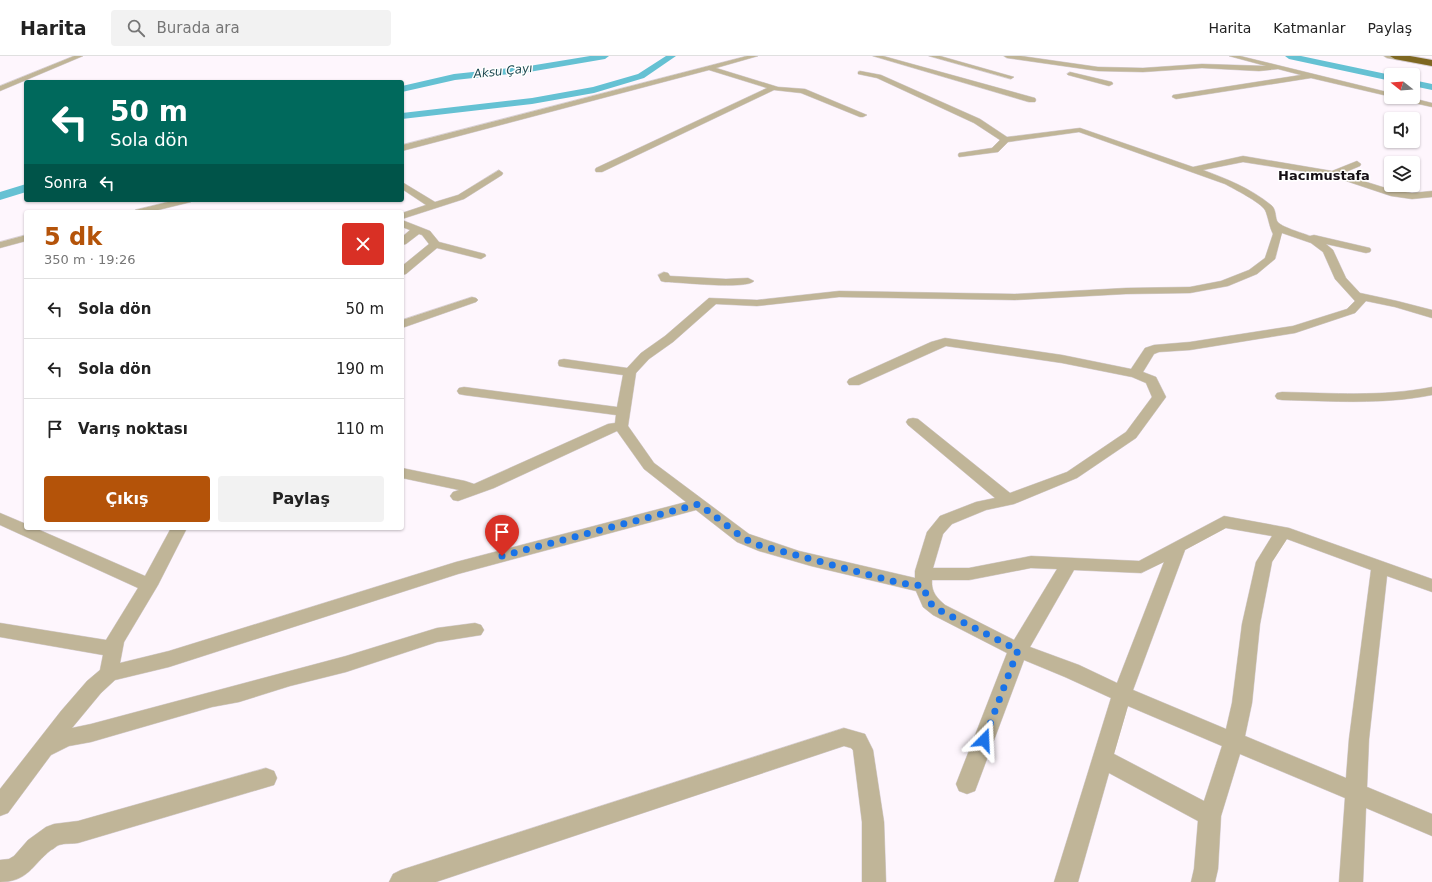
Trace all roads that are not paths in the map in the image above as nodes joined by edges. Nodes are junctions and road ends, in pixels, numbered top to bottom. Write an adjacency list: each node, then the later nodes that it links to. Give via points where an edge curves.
1 (80, 56): 20 (street)
2 (755, 56): 14 (street)
3 (876, 56): 23 (street)
4 (932, 56): 17 (street)
5 (1007, 56): 12 (street)
6 (1232, 56): 13 (street)
7 (1387, 56): 11 (street)
8 (1395, 56): 11 (highway)
9 (1411, 56): 11 (highway)
10 (1222, 57): 13 (street)
11 (1432, 62)
12 (1061, 64): 13 (street, via 1098,69 1143,70 1202,66 1259,69); 18 (street, via 1051,68)
13 (1280, 67): 16 (street)
14 (708, 68): 19 (street); 28 (street)
15 (860, 73): 27 (street, via 879,76 977,121)
16 (1315, 76): 21 (street); 22 (street)
17 (1011, 77)
18 (1109, 84)
19 (773, 88): 26 (street, via 802,91); 31 (street)
20 (0, 89)
21 (1384, 93)
22 (1176, 97)
23 (1032, 100)
24 (1420, 102): 25 (street)
25 (1432, 105)
26 (863, 115)
27 (1004, 140): 29 (street, via 995,150); 32 (street, via 1080,130)
28 (404, 147)
29 (962, 155)
30 (1357, 164): 34 (street)
31 (599, 170)
32 (1192, 170): 34 (street, via 1243,159); 42 (street, via 1228,182 1249,193 1269,208)
33 (499, 172): 38 (street, via 461,197)
34 (1333, 174): 36 (street, via 1391,193 1412,196)
35 (404, 186): 38 (street)
36 (1432, 194)
37 (180, 202): 39 (street)
38 (434, 206): 40 (street)
39 (146, 210)
40 (404, 215)
41 (404, 224): 43 (street)
42 (1273, 224): 44 (street); 57 (street, via 1278,234 1270,259 1253,272 1224,284 1190,290 1015,297 839,294 756,303)
43 (418, 229): 46 (street); 48 (street, via 426,233)
44 (1298, 234): 49 (street); 55 (street, via 1328,250 1341,279)
45 (24, 238): 47 (street)
46 (404, 240)
47 (0, 244)
48 (435, 244): 50 (street); 51 (street)
49 (1366, 250)
50 (481, 256)
51 (404, 270)
52 (664, 275): 54 (street, via 669,279)
53 (748, 281): 54 (street)
54 (726, 282): 57 (street)
55 (1356, 296): 58 (street, via 1391,302); 62 (street, via 1361,301 1351,311 1295,328 1149,351)
56 (472, 300): 59 (street)
57 (713, 300): 61 (street, via 669,339 645,356)
58 (1432, 314)
59 (404, 323)
60 (564, 363): 61 (street)
61 (630, 372): 67 (street)
62 (1135, 374): 63 (street, via 1062,359 945,342); 70 (street, via 1151,380 1159,397 1131,435 1072,475)
63 (854, 382)
64 (464, 390): 67 (street)
65 (1432, 391): 66 (street, via 1391,397)
66 (1282, 396)
67 (623, 419): 69 (street, via 613,427 465,493 465,486); 71 (street, via 649,466)
68 (913, 422): 70 (street)
69 (404, 473)
70 (1008, 500): 80 (street, via 982,506 946,520 935,532)
71 (699, 504): 80 (street, via 743,538 758,545 900,583); 87 (street, via 456,568 169,659)
72 (0, 519): 73 (street)
73 (24, 530)
74 (25, 530): 81 (street)
75 (178, 530): 81 (street)
76 (1283, 532): 77 (street, via 1224,522); 79 (street); 89 (street, via 1264,562 1251,624 1242,703)
77 (1178, 547): 78 (street, via 1141,567); 88 (street)
78 (1069, 564): 80 (street, via 1032,562); 86 (street)
79 (1380, 567): 82 (street); 94 (street, via 1359,739)
80 (924, 580): 86 (street, via 929,602 939,610)
81 (149, 585): 85 (street)
82 (1432, 586)
83 (0, 630): 85 (street)
84 (475, 630): 90 (street, via 437,635 239,694 65,738)
85 (113, 649): 87 (street)
86 (1018, 650): 88 (street); 93 (street)
87 (109, 674): 90 (street, via 94,687)
88 (1122, 694): 89 (street); 91 (street)
89 (1234, 740): 94 (street); 96 (street)
90 (42, 750): 95 (street)
91 (1103, 759): 96 (street); 101 (street)
92 (266, 778): 98 (street, via 78,832 54,835 36,848 22,864 13,870)
93 (967, 784)
94 (1357, 793): 97 (street); 103 (street)
95 (0, 806)
96 (1210, 816): 102 (street)
97 (1432, 825)
98 (0, 872)
99 (401, 882): 100 (street, via 844,737 858,740 863,750 873,822)
100 (874, 882)
101 (1066, 882)
102 (1203, 882)
103 (1351, 882)

